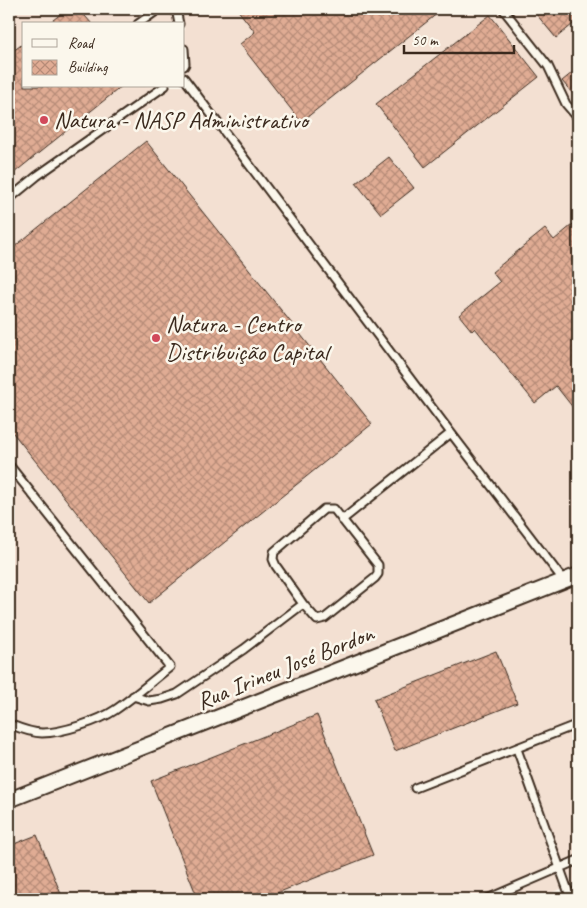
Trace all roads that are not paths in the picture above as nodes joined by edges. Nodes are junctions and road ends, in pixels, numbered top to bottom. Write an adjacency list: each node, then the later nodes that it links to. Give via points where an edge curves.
1 (159, 9): 4 (lane)
2 (176, 9): 5 (lane)
3 (503, 9): 8 (lane, via 548,66 566,104)
4 (141, 22)
5 (179, 22)
6 (185, 79): 10 (lane)
7 (162, 88): 9 (lane)
8 (578, 118)
9 (9, 199)
10 (451, 433): 12 (lane); 14 (lane)
11 (9, 465): 16 (lane, via 170,667)
12 (342, 520): 15 (lane, via 334,509 324,510 274,552 276,566); 15 (lane, via 378,565 378,574 325,618 316,620)
13 (578, 575): 14 (street, Rua Irineu José Bordon)
14 (564, 581): 21 (street, Rua Irineu José Bordon)
15 (303, 604): 16 (lane, via 177,694 149,701)
16 (133, 696): 17 (lane, via 114,711 54,732 29,731)
17 (9, 724)
18 (578, 724): 19 (lane)
19 (517, 749): 20 (lane); 23 (lane)
20 (415, 788)
21 (9, 800)
22 (578, 860): 23 (lane)
23 (560, 867): 24 (lane); 25 (lane)
24 (486, 899)
25 (571, 899)

